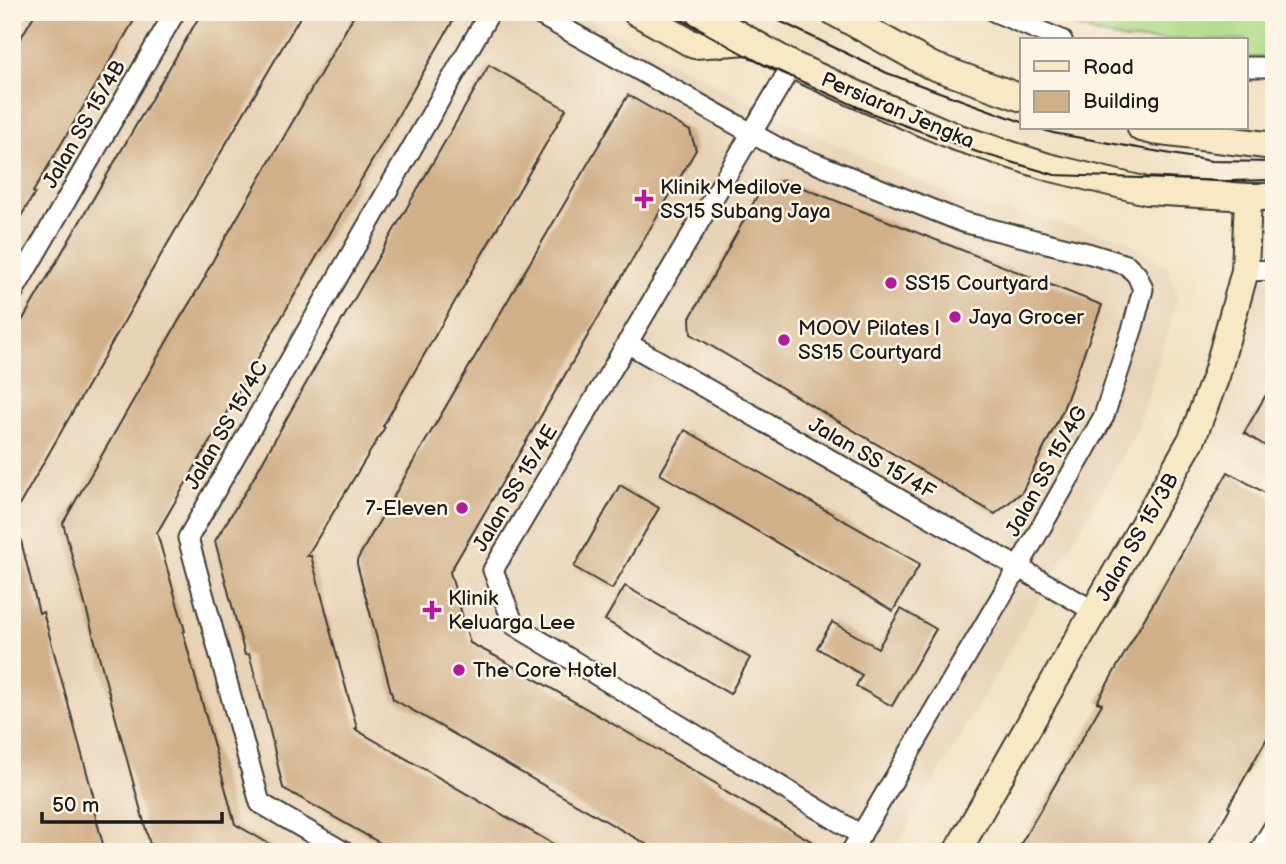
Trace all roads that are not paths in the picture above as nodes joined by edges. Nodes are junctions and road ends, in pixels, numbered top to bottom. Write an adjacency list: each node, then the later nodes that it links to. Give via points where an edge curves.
1 (175, 12): 20 (street, Jalan SS 15/4B)
2 (490, 12): 26 (street, Jalan SS 15/4C, via 188,538 260,803)
3 (535, 12): 15 (street, Jalan SS 15/4G)
4 (636, 12): 9 (main road, via 694,45)
5 (699, 12): 9 (main road, Persiaran Jengka)
6 (995, 12): 8 (street)
7 (847, 16): 13 (main road, via 930,65)
8 (1057, 38)
9 (748, 41): 10 (main road, Persiaran Jengka)
10 (792, 65): 15 (street, Jalan SS 15/4E); 17 (main road, Persiaran Jengka, via 956,137 1048,167 1147,191)
11 (1248, 67): 12 (street)
12 (1274, 67)
13 (1020, 96)
14 (1156, 130): 16 (main road)
15 (751, 134): 21 (street, Jalan SS 15/4E); 22 (street, Jalan SS 15/4G, via 963,222 1091,254 1127,265 1137,275 1143,289 1104,416)
16 (1274, 146)
17 (1261, 197): 19 (main road, Jalan SS 15/3B)
18 (1274, 270): 19 (street)
19 (1245, 271): 23 (main road, Jalan SS 15/3B, via 1216,376 1192,439)
20 (12, 294)
21 (627, 343): 22 (street, Jalan SS 15/4F); 25 (street, Jalan SS 15/4E, via 492,570 514,625)
22 (1018, 568): 23 (street, Jalan SS 15/4F); 25 (street, Jalan SS 15/4G)
23 (1094, 611): 27 (main road, Jalan SS 15/3B)
24 (1274, 827): 28 (street)
25 (856, 843)
26 (344, 852)
27 (957, 852)
28 (1259, 852)

